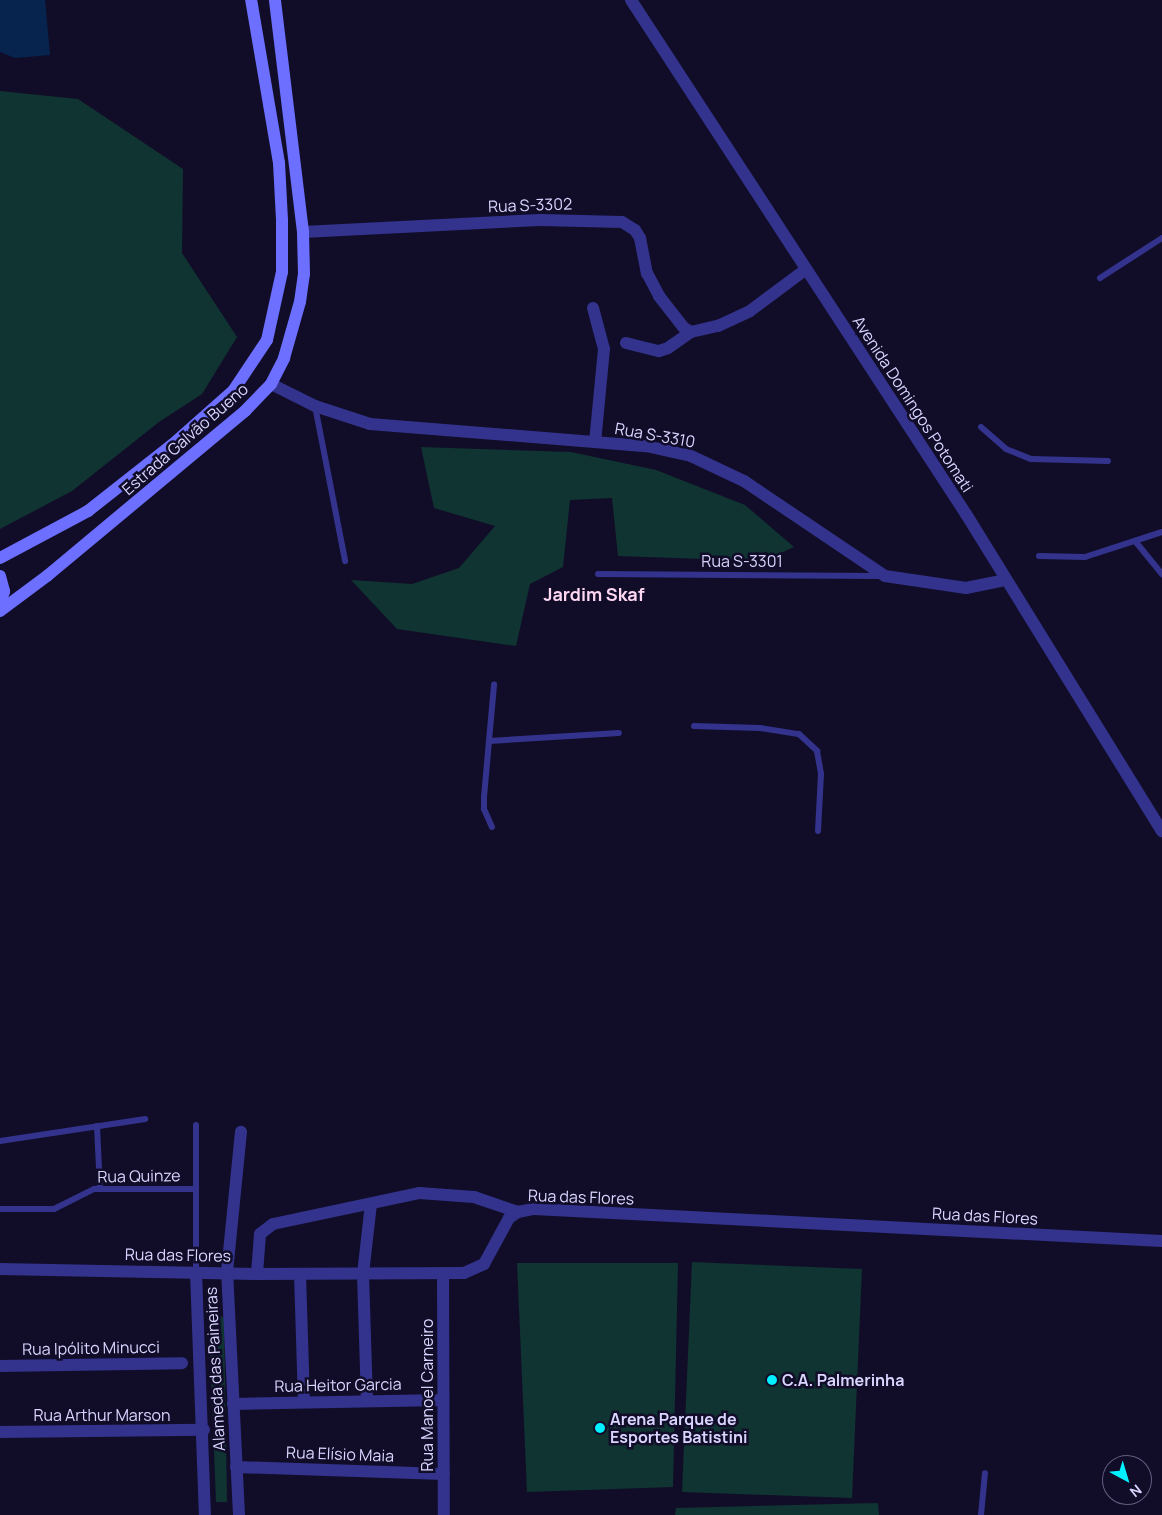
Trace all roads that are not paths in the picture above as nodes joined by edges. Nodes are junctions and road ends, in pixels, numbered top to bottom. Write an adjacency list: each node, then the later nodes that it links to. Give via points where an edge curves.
1 (251, 0): 19 (main road, Estrada Galvão Bueno, via 279,163 282,220 282,272 267,340 233,391 172,445 88,511)
2 (275, 0): 4 (main road, Estrada Galvão Bueno)
3 (631, 0): 6 (street, Avenida Domingos Potomati)
4 (303, 232): 9 (street, Rua S-3302, via 540,220 622,222 635,230 640,238 647,273 659,296 682,326); 11 (main road, Estrada Galvão Bueno, via 304,274 296,320 284,358)
5 (1162, 238): 7 (lane)
6 (805, 270): 9 (street, via 750,310 718,326); 25 (street, Avenida Domingos Potomati)
7 (1100, 278)
8 (593, 308): 14 (street, via 604,349)
9 (692, 332): 10 (street, via 680,343 659,351)
10 (626, 343)
11 (271, 384): 12 (street, Rua S-3310); 27 (main road, Estrada Galvão Bueno, via 214,438)
12 (315, 406): 14 (street, Rua S-3310, via 370,424); 20 (lane)
13 (981, 427): 15 (lane, via 1006,449 1031,459)
14 (595, 442): 24 (street, Rua S-3310, via 646,446 711,463 785,507)
15 (1108, 461)
16 (1162, 532): 17 (lane)
17 (1135, 541): 18 (lane, via 1085,558); 22 (lane)
18 (1039, 556)
19 (0, 558)
20 (344, 561)
21 (598, 574): 24 (lane, Rua S-3301)
22 (1162, 574)
23 (0, 576): 26 (main road, via 4,591)
24 (885, 576): 25 (street, Rua S-3310, via 966,588)
25 (1006, 580): 34 (street, Avenida Domingos Potomati)
26 (0, 606)
27 (0, 611)
28 (494, 684): 31 (lane)
29 (694, 726): 33 (lane, via 760,728 799,734 817,751 820,767)
30 (619, 733): 31 (lane)
31 (489, 742): 32 (lane, via 484,809)
32 (492, 827)
33 (818, 831)
34 (1162, 831)
35 (145, 1119): 37 (lane)
36 (196, 1125): 41 (lane)
37 (98, 1126): 39 (lane); 40 (lane)
38 (241, 1132): 48 (street, Alameda das Paineiras)
39 (0, 1141)
40 (100, 1189): 41 (lane, Rua Quinze); 43 (lane, Rua Quinze, via 83,1193 54,1209)
41 (194, 1189): 47 (lane)
42 (371, 1204): 44 (street, via 419,1193 456,1194 486,1200); 49 (street, via 266,1228 257,1242); 51 (street)
43 (0, 1209)
44 (518, 1212): 45 (street, Rua das Flores, via 534,1209); 52 (street, Rua das Flores, via 505,1224 484,1264 464,1273)
45 (1162, 1241)
46 (0, 1269): 47 (street, Rua das Flores)
47 (196, 1272): 48 (street, Rua das Flores); 59 (street, Alameda das Paineiras)
48 (227, 1272): 49 (street, Rua das Flores); 58 (street, Alameda das Paineiras)
49 (257, 1274): 50 (street, Rua das Flores)
50 (300, 1274): 51 (street, Rua das Flores); 57 (street)
51 (363, 1274): 52 (street, Rua das Flores); 56 (street)
52 (443, 1274): 55 (street, Rua Manoel Carneiro)
53 (182, 1363): 54 (street, Rua Ipólito Minucci)
54 (0, 1366)
55 (443, 1400): 56 (street, Rua Heitor Garcia); 63 (street, Rua Manoel Carneiro)
56 (367, 1401): 57 (street, Rua Heitor Garcia)
57 (304, 1402): 58 (street, Rua Heitor Garcia)
58 (234, 1404): 61 (street, Alameda das Paineiras)
59 (204, 1430): 60 (street, Rua Arthur Marson); 64 (street, Alameda das Paineiras)
60 (0, 1432)
61 (236, 1467): 63 (street, Rua Elísio Maia); 65 (street, Alameda das Paineiras)
62 (985, 1473): 67 (lane)
63 (444, 1474): 66 (street, Rua Manoel Carneiro)
64 (205, 1515)
65 (239, 1515)
66 (444, 1515)
67 (981, 1515)

